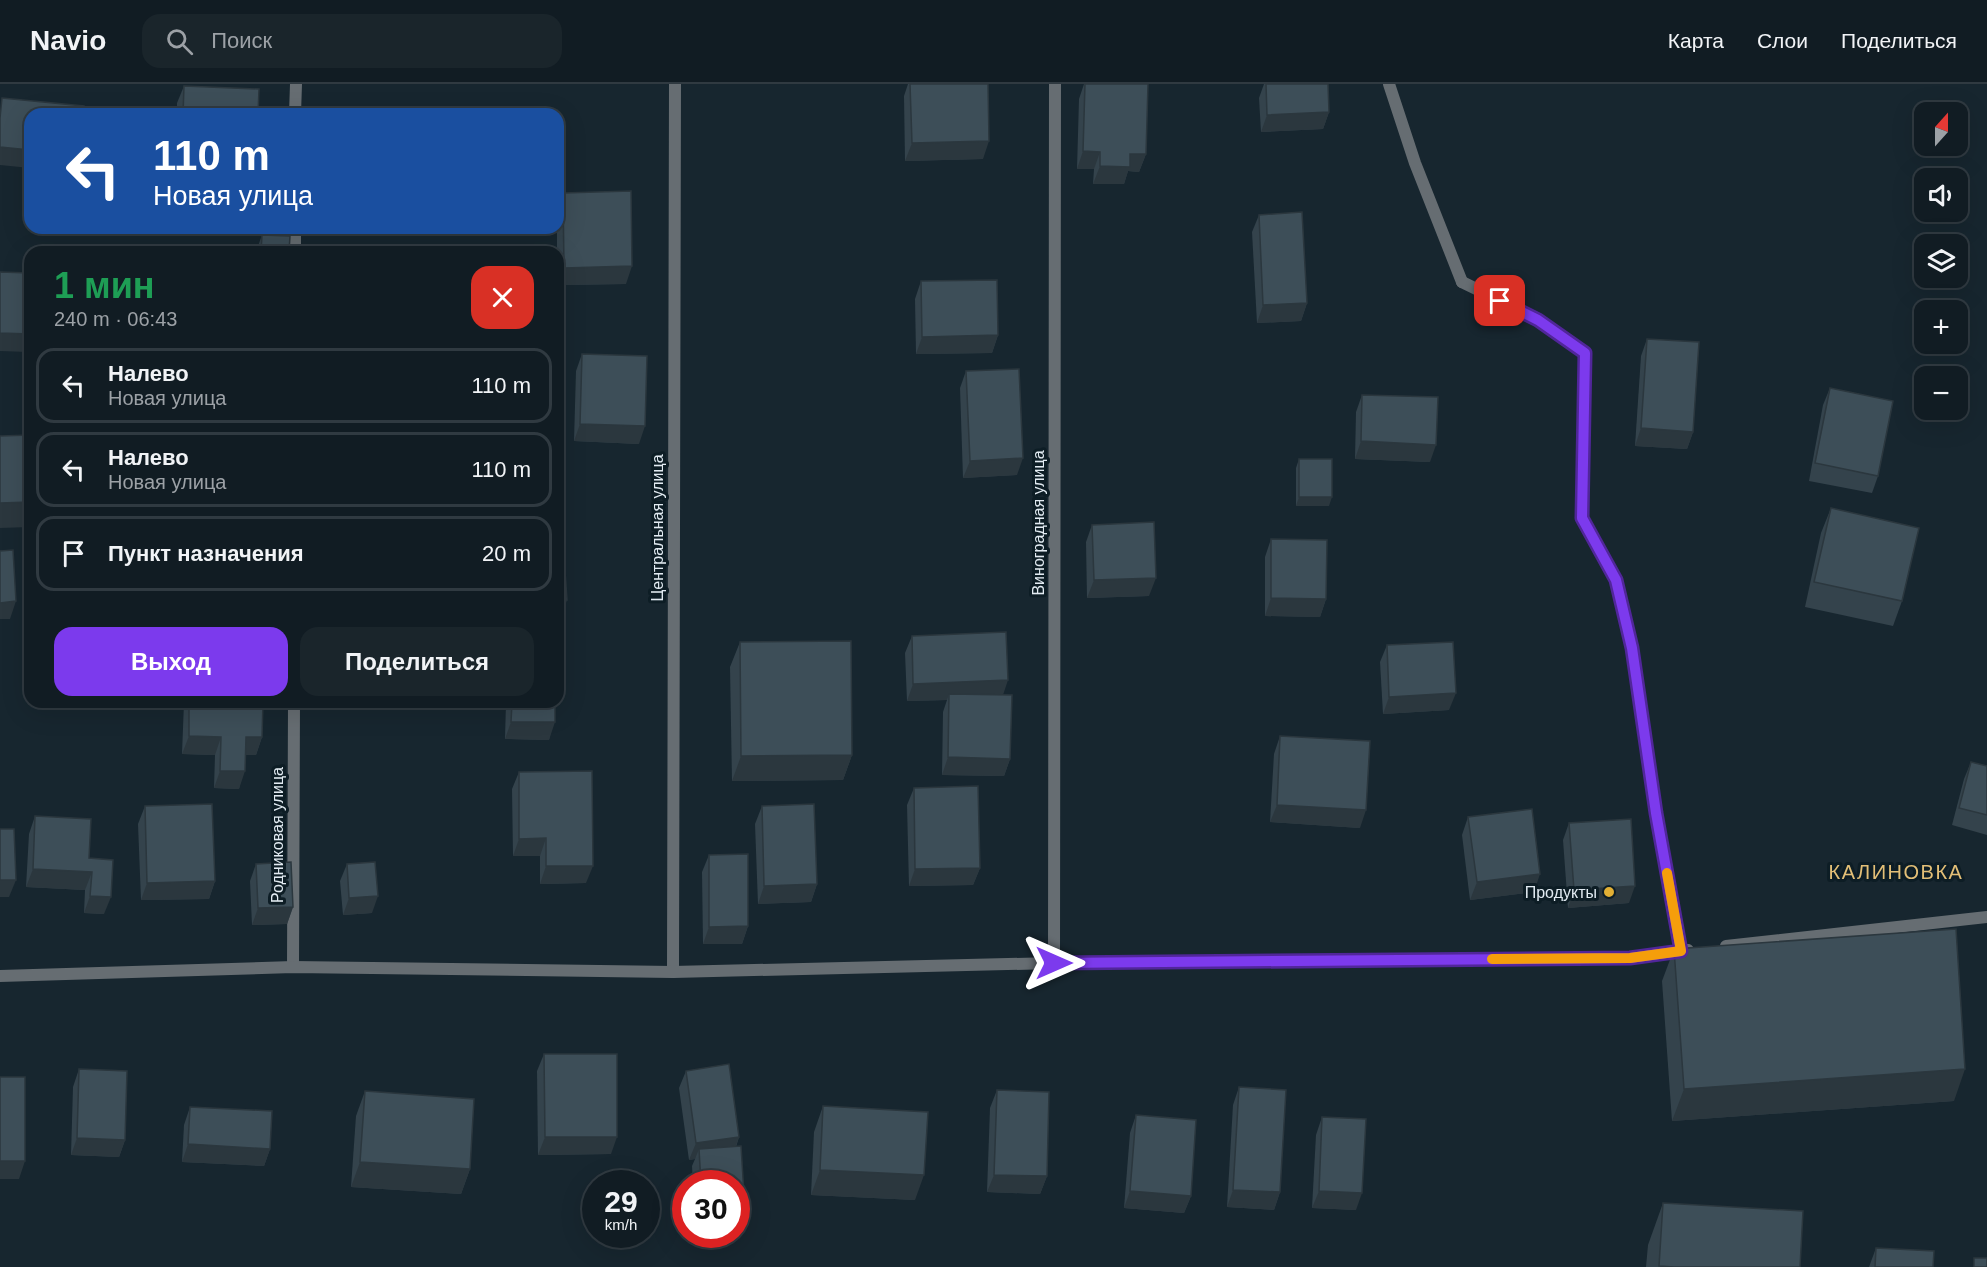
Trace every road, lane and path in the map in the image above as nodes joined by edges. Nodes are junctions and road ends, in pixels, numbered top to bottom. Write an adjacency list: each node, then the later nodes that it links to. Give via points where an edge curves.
1 (296, 84): 5 (street)
2 (675, 84): 11 (street, Центральная улица)
3 (1054, 84): 9 (street, Виноградная улица)
4 (1389, 84): 8 (street, via 1462,282 1538,320 1585,353 1582,518 1616,580)
5 (296, 108)
6 (294, 708): 10 (street, Родниковая улица)
7 (1987, 917): 8 (street)
8 (1681, 951): 9 (street, via 1630,958)
9 (1054, 963): 11 (street)
10 (293, 967): 11 (street); 12 (street)
11 (673, 972)
12 (0, 976)

